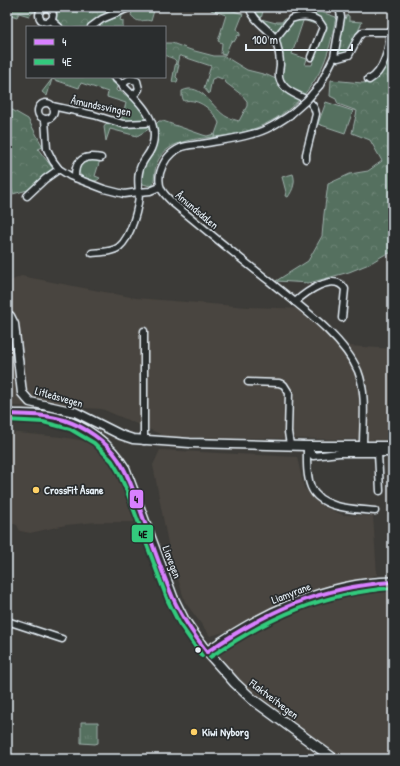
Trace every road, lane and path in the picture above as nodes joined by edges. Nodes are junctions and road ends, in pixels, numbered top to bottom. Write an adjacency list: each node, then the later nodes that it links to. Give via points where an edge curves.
1 (131, 7): 6 (street, via 102,19)
2 (250, 7): 8 (street, via 256,20)
3 (339, 7): 10 (street, via 341,17)
4 (51, 20): 5 (street)
5 (59, 26)
6 (92, 26)
7 (391, 31): 10 (street, via 363,32 349,55); 12 (street, via 379,71)
8 (275, 39): 9 (street, via 295,17 308,16 319,20 324,27); 19 (street, via 279,53 279,80 284,87 302,96 316,109)
9 (311, 57)
10 (334, 57): 22 (street, bridge, via 320,85 307,100 274,126 231,139 181,147 169,155 162,167)
11 (115, 78): 13 (street)
12 (368, 79)
13 (123, 87): 14 (street); 14 (street, via 127,80 137,81 138,91)
14 (132, 95): 23 (street, via 149,116 154,135 151,149 141,164 138,175)
15 (52, 106): 16 (street, via 52,116); 16 (street, via 44,103 38,108 38,115); 17 (street, Åmundssvingen, via 123,124)
16 (45, 119): 20 (street, via 47,149)
17 (146, 123)
18 (101, 158): 21 (street, via 91,156 83,159 76,169)
19 (306, 159)
20 (59, 169): 21 (street); 24 (street)
21 (75, 178): 23 (street, via 124,194)
22 (160, 187): 23 (street); 26 (street, Åmundsdalen, via 174,204)
23 (139, 192): 25 (street, via 139,202 130,230 120,247)
24 (27, 196)
25 (92, 253)
26 (295, 302): 28 (street, via 320,284 339,284 344,289); 35 (street, Åmundsdalen, via 344,346 353,361 362,382 364,398)
27 (7, 316): 32 (street, Litleåsvegen, via 10,316 14,324 22,394 30,402 75,412 121,435)
28 (342, 318)
29 (144, 331): 32 (street)
30 (248, 382): 33 (street, via 284,385 289,393)
31 (7, 414): 44 (main road, Liavegen, via 57,418 82,428 101,440 117,457 125,469 173,598 184,620)
32 (144, 441): 33 (street, Litleåsvegen)
33 (290, 445): 34 (street, Litleåsvegen)
34 (307, 446): 35 (street, Litleåsvegen); 37 (street, Litleåsvegen, via 313,456); 40 (street, via 311,488 318,496 332,506)
35 (363, 446): 36 (street, Litleåsvegen)
36 (393, 446)
37 (378, 453): 38 (street, Litleåsvegen); 39 (street)
38 (393, 453)
39 (380, 491)
40 (375, 511)
41 (393, 582): 44 (main road, Liamyrane, via 350,587 301,601 268,614)
42 (7, 621): 43 (street)
43 (62, 639)
44 (207, 652): 45 (main road, Flaktveitvegen, via 252,699)
45 (334, 759)

